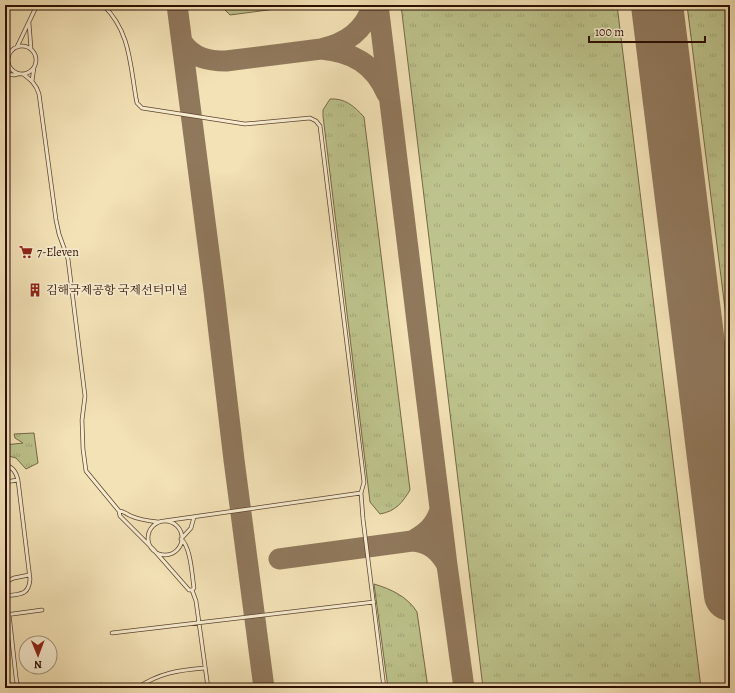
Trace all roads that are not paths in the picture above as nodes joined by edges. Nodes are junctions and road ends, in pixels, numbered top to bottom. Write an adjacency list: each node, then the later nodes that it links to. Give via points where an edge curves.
1 (37, 5): 3 (lane)
2 (103, 5): 15 (lane, via 121,28 137,103 142,108 245,124 310,118 320,126 364,482)
3 (29, 23): 4 (lane); 5 (lane)
4 (17, 47): 5 (lane); 6 (lane, via 10,52)
5 (31, 49): 7 (lane, via 36,57)
6 (7, 64): 9 (lane)
7 (34, 67): 10 (lane); 11 (lane)
8 (5, 74): 9 (lane)
9 (18, 74): 10 (lane)
10 (22, 74): 11 (lane)
11 (32, 81): 16 (lane, via 39,94 56,220 70,273 85,396 82,420 86,471)
12 (5, 465): 13 (lane, via 13,468)
13 (18, 480): 14 (lane); 22 (lane)
14 (5, 482)
15 (361, 493): 17 (lane); 26 (lane)
16 (119, 511): 19 (lane, via 145,521); 21 (lane, via 120,516)
17 (194, 517): 18 (lane); 20 (lane, via 191,528)
18 (164, 521): 19 (lane); 20 (lane, via 178,528)
19 (158, 522): 21 (lane, via 148,534 149,545)
20 (181, 539): 21 (lane, via 177,549 167,554 157,553); 24 (lane, via 187,548 194,588)
21 (153, 549): 24 (lane, via 189,590)
22 (29, 575): 23 (lane); 25 (lane, via 30,586 24,593)
23 (5, 582)
24 (192, 590): 29 (lane)
25 (5, 596)
26 (374, 602): 29 (lane); 37 (lane)
27 (42, 610): 28 (lane)
28 (7, 614): 33 (lane, via 17,683)
29 (199, 623): 30 (lane); 31 (lane)
30 (112, 633)
31 (205, 668): 35 (lane, via 160,675); 36 (lane)
32 (101, 685): 34 (lane)
33 (22, 688)
34 (87, 688)
35 (137, 688)
36 (208, 688)
37 (384, 688)

